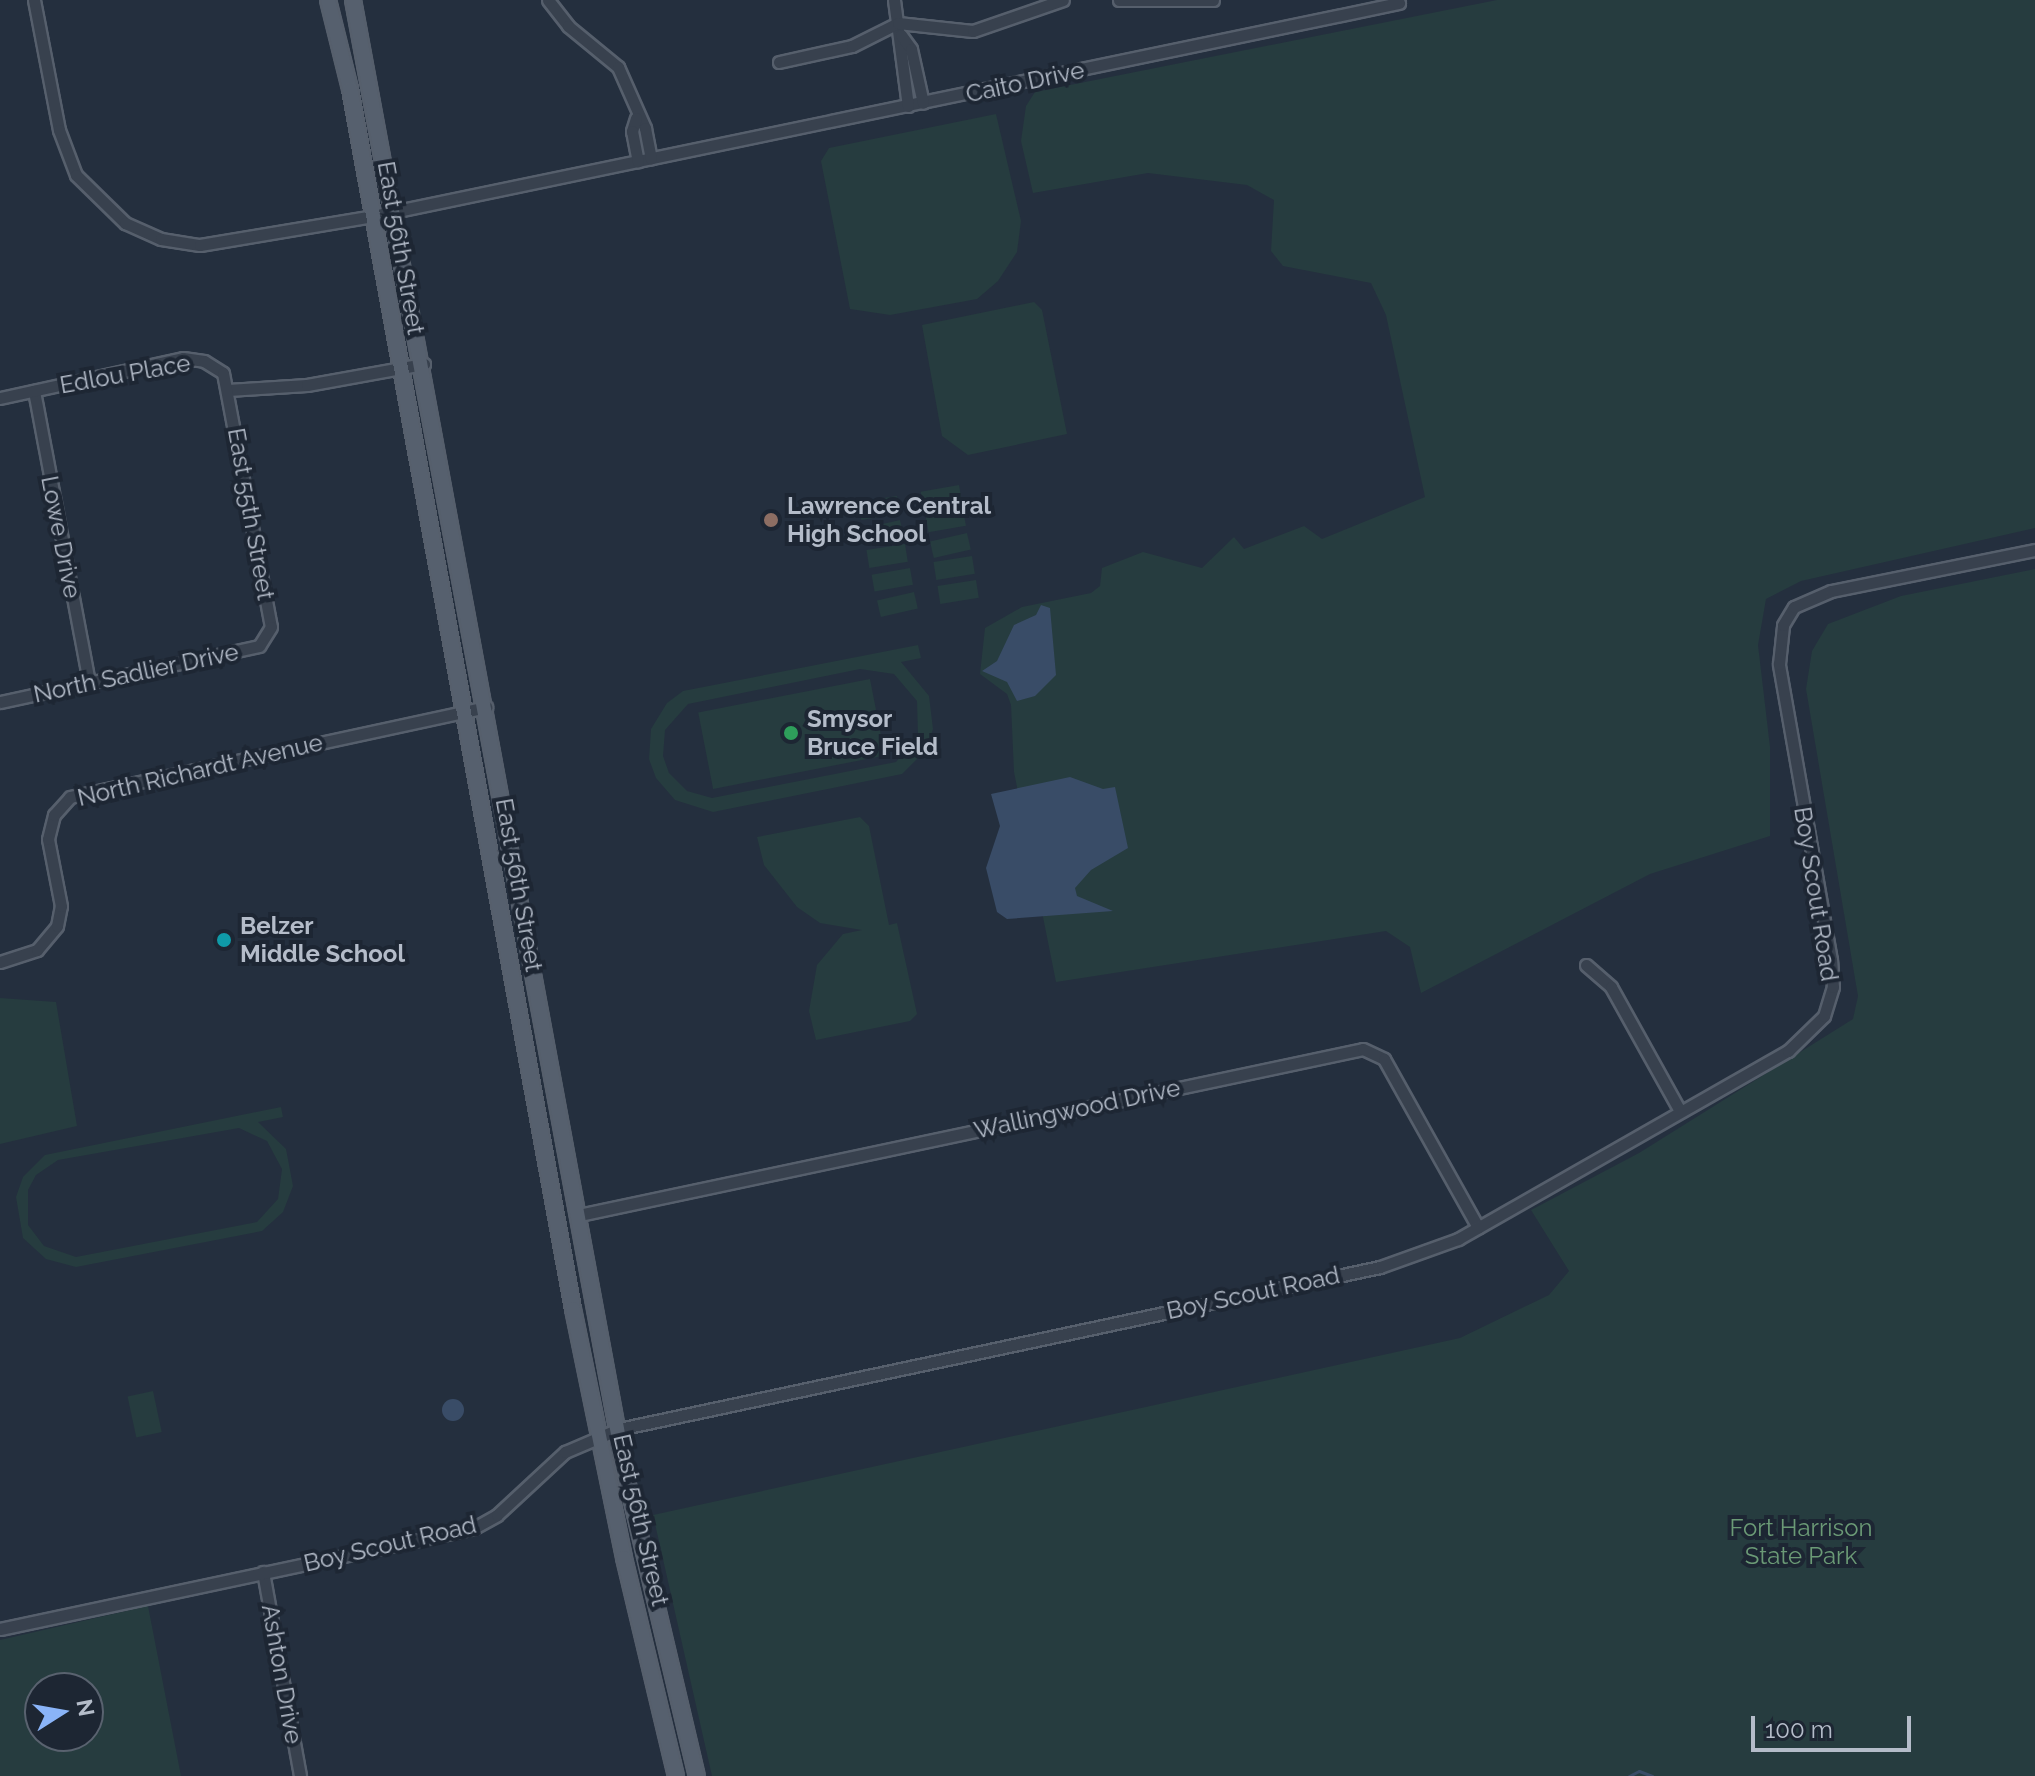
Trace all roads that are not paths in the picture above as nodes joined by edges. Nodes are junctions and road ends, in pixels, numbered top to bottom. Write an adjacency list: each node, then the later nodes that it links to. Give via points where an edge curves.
1 (34, 0): 15 (street, Caito Drive, via 65,151 88,191 125,223 161,239 210,245)
2 (328, 0): 15 (main road, East 56th Street)
3 (353, 0): 15 (main road, East 56th Street)
4 (548, 0): 14 (street, via 568,26 618,67 636,118 632,131)
5 (894, 0): 10 (street)
6 (1063, 0): 10 (street, via 973,31 920,21)
7 (1119, 0): 8 (street)
8 (1213, 0)
9 (1399, 3): 12 (street, Caito Drive)
10 (899, 29): 11 (street); 12 (street, via 911,49); 13 (street)
11 (779, 62)
12 (923, 103): 13 (street, Caito Drive)
13 (908, 106): 14 (street, Caito Drive)
14 (645, 160): 15 (street, Caito Drive)
15 (384, 213): 16 (main road, East 56th Street); 17 (main road, East 56th Street)
16 (424, 364): 17 (street); 25 (main road, East 56th Street)
17 (401, 368): 18 (street, via 307,385); 26 (main road, East 56th Street)
18 (228, 390): 19 (street, Edlou Place, via 215,366 186,358); 22 (street, East 55th Street)
19 (34, 391): 20 (street, Edlou Place); 23 (street, Lowe Drive)
20 (0, 398)
21 (2035, 550): 31 (street, Boy Scout Road, via 1831,591 1789,613 1780,638 1780,677 1831,960 1830,999 1819,1024 1788,1051)
22 (269, 637): 23 (street, North Sadlier Drive, via 259,646)
23 (89, 683): 24 (street, North Sadlier Drive)
24 (0, 702)
25 (486, 707): 26 (street, North Richardt Avenue); 29 (main road, East 56th Street)
26 (465, 712): 27 (street, North Richardt Avenue, via 70,797 54,815 48,839 61,906 57,926 37,950); 30 (main road, East 56th Street)
27 (0, 962)
28 (1586, 965): 31 (street, via 1611,987)
29 (549, 1051): 30 (street); 32 (main road, East 56th Street)
30 (528, 1055): 35 (main road, East 56th Street)
31 (1680, 1111): 33 (street, Boy Scout Road)
32 (579, 1215): 33 (street, Wallingwood Drive, via 1363,1049 1384,1059); 34 (main road, East 56th Street)
33 (1478, 1227): 34 (street, Boy Scout Road, via 1440,1247 1380,1267)
34 (619, 1429): 35 (street, Boy Scout Road); 40 (main road, East 56th Street)
35 (599, 1436): 36 (street, Boy Scout Road, via 554,1459 497,1515 474,1528); 39 (main road, East 56th Street)
36 (263, 1572): 37 (street, Boy Scout Road); 38 (street, Ashton Drive)
37 (0, 1629)
38 (300, 1776)
39 (676, 1776)
40 (697, 1776)

